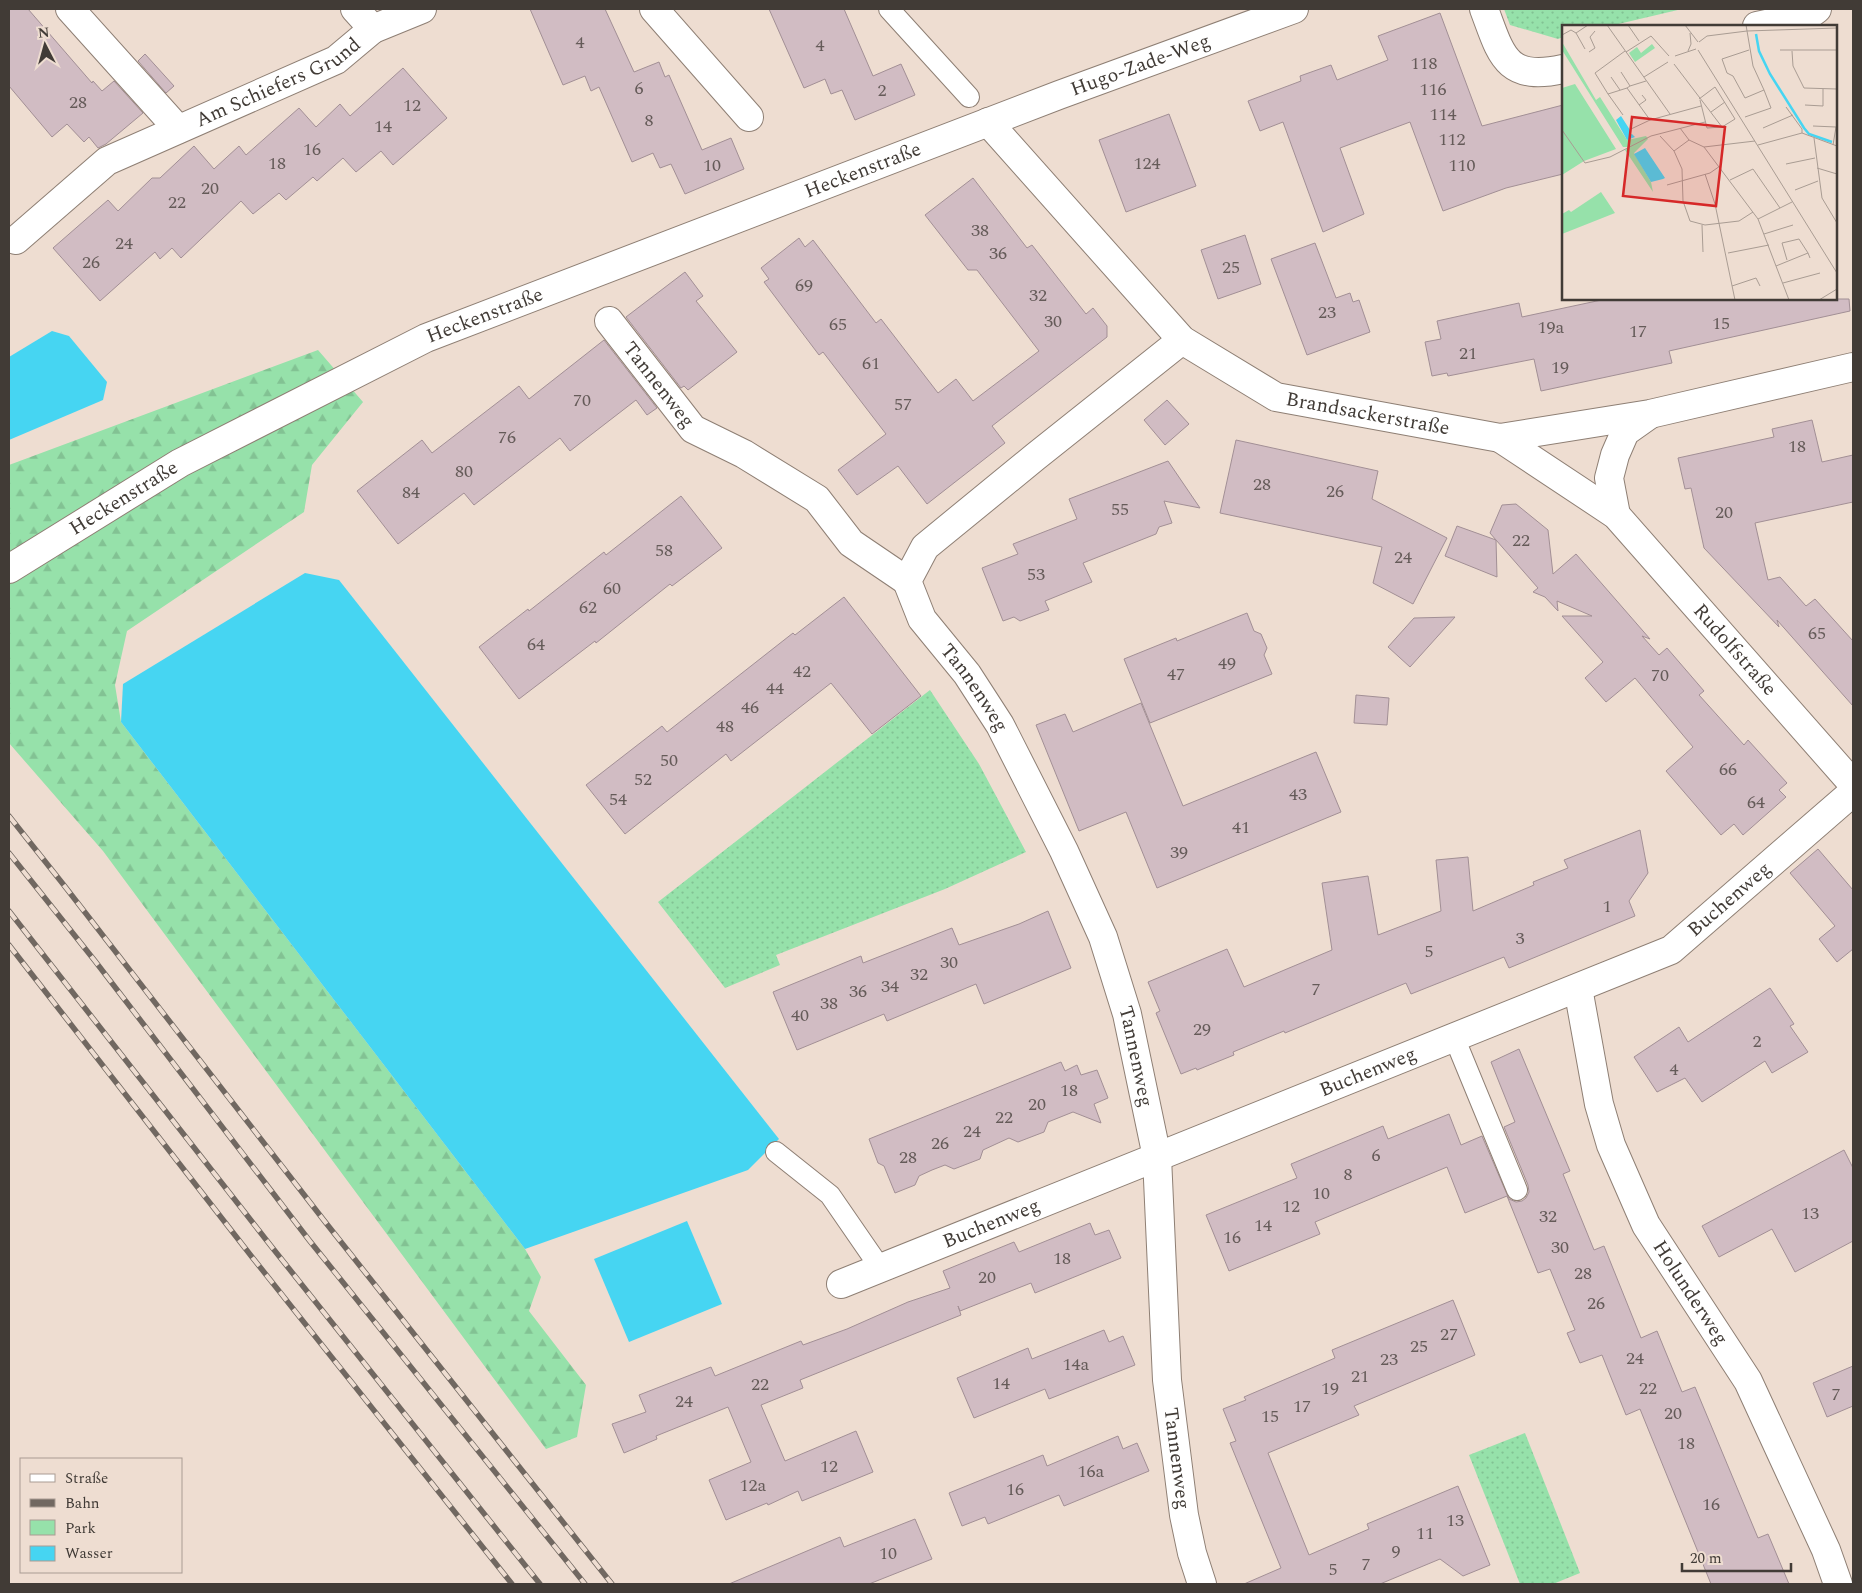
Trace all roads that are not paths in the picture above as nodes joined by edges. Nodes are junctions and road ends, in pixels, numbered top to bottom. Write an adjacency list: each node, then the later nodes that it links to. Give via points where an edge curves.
1 (70, 9): 15 (street, Am Schiefers Grund)
2 (354, 9): 10 (street, Am Schiefers Grund)
3 (422, 9): 10 (street, Am Schiefers Grund)
4 (654, 9): 13 (street)
5 (889, 9): 12 (lane)
6 (1294, 9): 14 (street, Hugo-Zade-Weg)
7 (1484, 9): 11 (street, via 1501,54 1520,70 1549,72)
8 (1810, 11): 9 (street)
9 (1761, 25)
10 (373, 29): 15 (street, Am Schiefers Grund, via 336,60)
11 (1562, 69)
12 (969, 97)
13 (749, 117)
14 (988, 122): 18 (street, Brandsackerstraße); 23 (street, Heckenstraße, via 426,338 180,463)
15 (178, 129): 16 (street, Am Schiefers Grund, via 107,161)
16 (16, 240)
17 (609, 321): 24 (street, Tannenweg, via 693,429 744,454 817,499 851,543)
18 (1182, 340): 21 (street, Brandsackerstraße, via 1276,397); 24 (street, via 925,547)
19 (1853, 367): 20 (street, Brandsackerstraße)
20 (1650, 414): 21 (street, Brandsackerstraße); 22 (street, via 1625,432 1615,455 1609,478)
21 (1500, 438): 22 (street, Rudolfstraße)
22 (1616, 515): 25 (street, Rudolfstraße)
23 (9, 569)
24 (907, 581): 30 (street, Tannenweg, via 922,619 967,674 1000,725 1064,850 1103,938 1127,1014)
25 (1853, 784)
26 (1853, 792): 27 (street, Buchenweg, via 1671,950)
27 (1578, 988): 28 (street, Buchenweg); 35 (street, Holunderweg, via 1599,1104 1614,1154 1646,1225 1748,1381 1826,1550)
28 (1454, 1037): 30 (street, Buchenweg); 31 (lane)
29 (776, 1152): 32 (lane, via 830,1195)
30 (1157, 1157): 32 (street, Buchenweg); 34 (street, Tannenweg, via 1167,1380 1184,1515)
31 (1517, 1190)
32 (881, 1269): 33 (street, Buchenweg)
33 (841, 1284)
34 (1202, 1584)
35 (1838, 1584)

